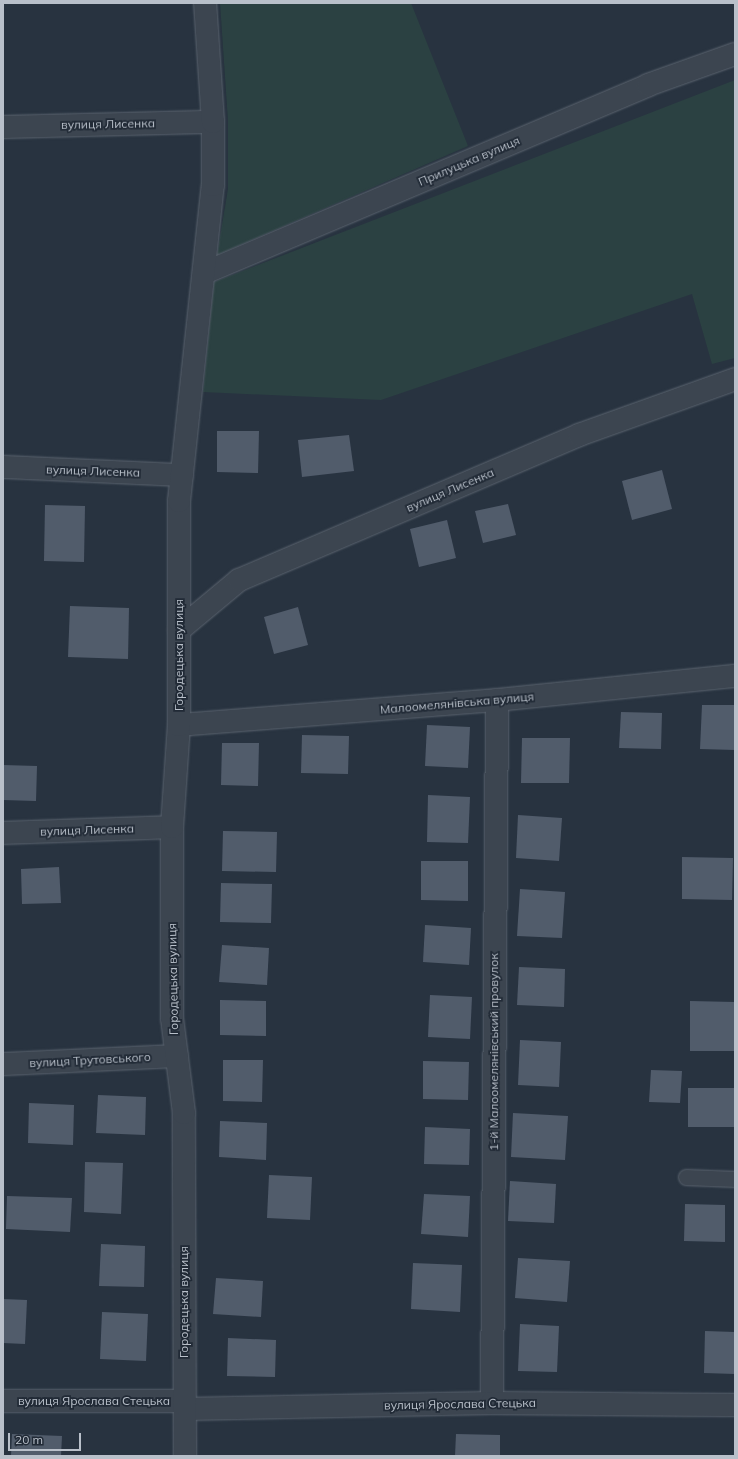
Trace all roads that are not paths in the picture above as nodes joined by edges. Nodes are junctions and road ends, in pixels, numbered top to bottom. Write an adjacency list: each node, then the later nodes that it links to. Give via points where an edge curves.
1 (205, 3): 3 (street, Городецька вулиця)
2 (735, 54): 5 (street, Прилуцька вулиця, via 648,85)
3 (213, 122): 4 (street, вулиця Лисенка); 5 (street, Городецька вулиця, via 213,186)
4 (3, 126)
5 (204, 273): 8 (street, Городецька вулиця)
6 (735, 379): 9 (street, вулиця Лисенка, via 579,435 239,580)
7 (3, 467): 8 (street, вулиця Лисенка)
8 (182, 475): 9 (street, Городецька вулиця, via 179,501)
9 (179, 630): 12 (street, Городецька вулиця)
10 (735, 676): 11 (street, Малоомелянівська вулиця)
11 (497, 700): 12 (street, Малоомелянівська вулиця); 20 (street, 1-й Малоомелянівський провулок)
12 (179, 725): 13 (street, Городецька вулиця)
13 (172, 827): 14 (street, вулиця Лисенка); 15 (street, Городецька вулиця, via 172,1018)
14 (3, 833)
15 (177, 1056): 16 (street, вулиця Трутовського); 21 (street, Городецька вулиця, via 184,1113)
16 (3, 1064)
17 (686, 1177): 18 (lane)
18 (735, 1179)
19 (3, 1401): 21 (street, вулиця Ярослава Стецька)
20 (492, 1403): 21 (street, вулиця Ярослава Стецька); 22 (street, вулиця Ярослава Стецька)
21 (185, 1405): 23 (street, Городецька вулиця)
22 (735, 1405)
23 (184, 1456)

